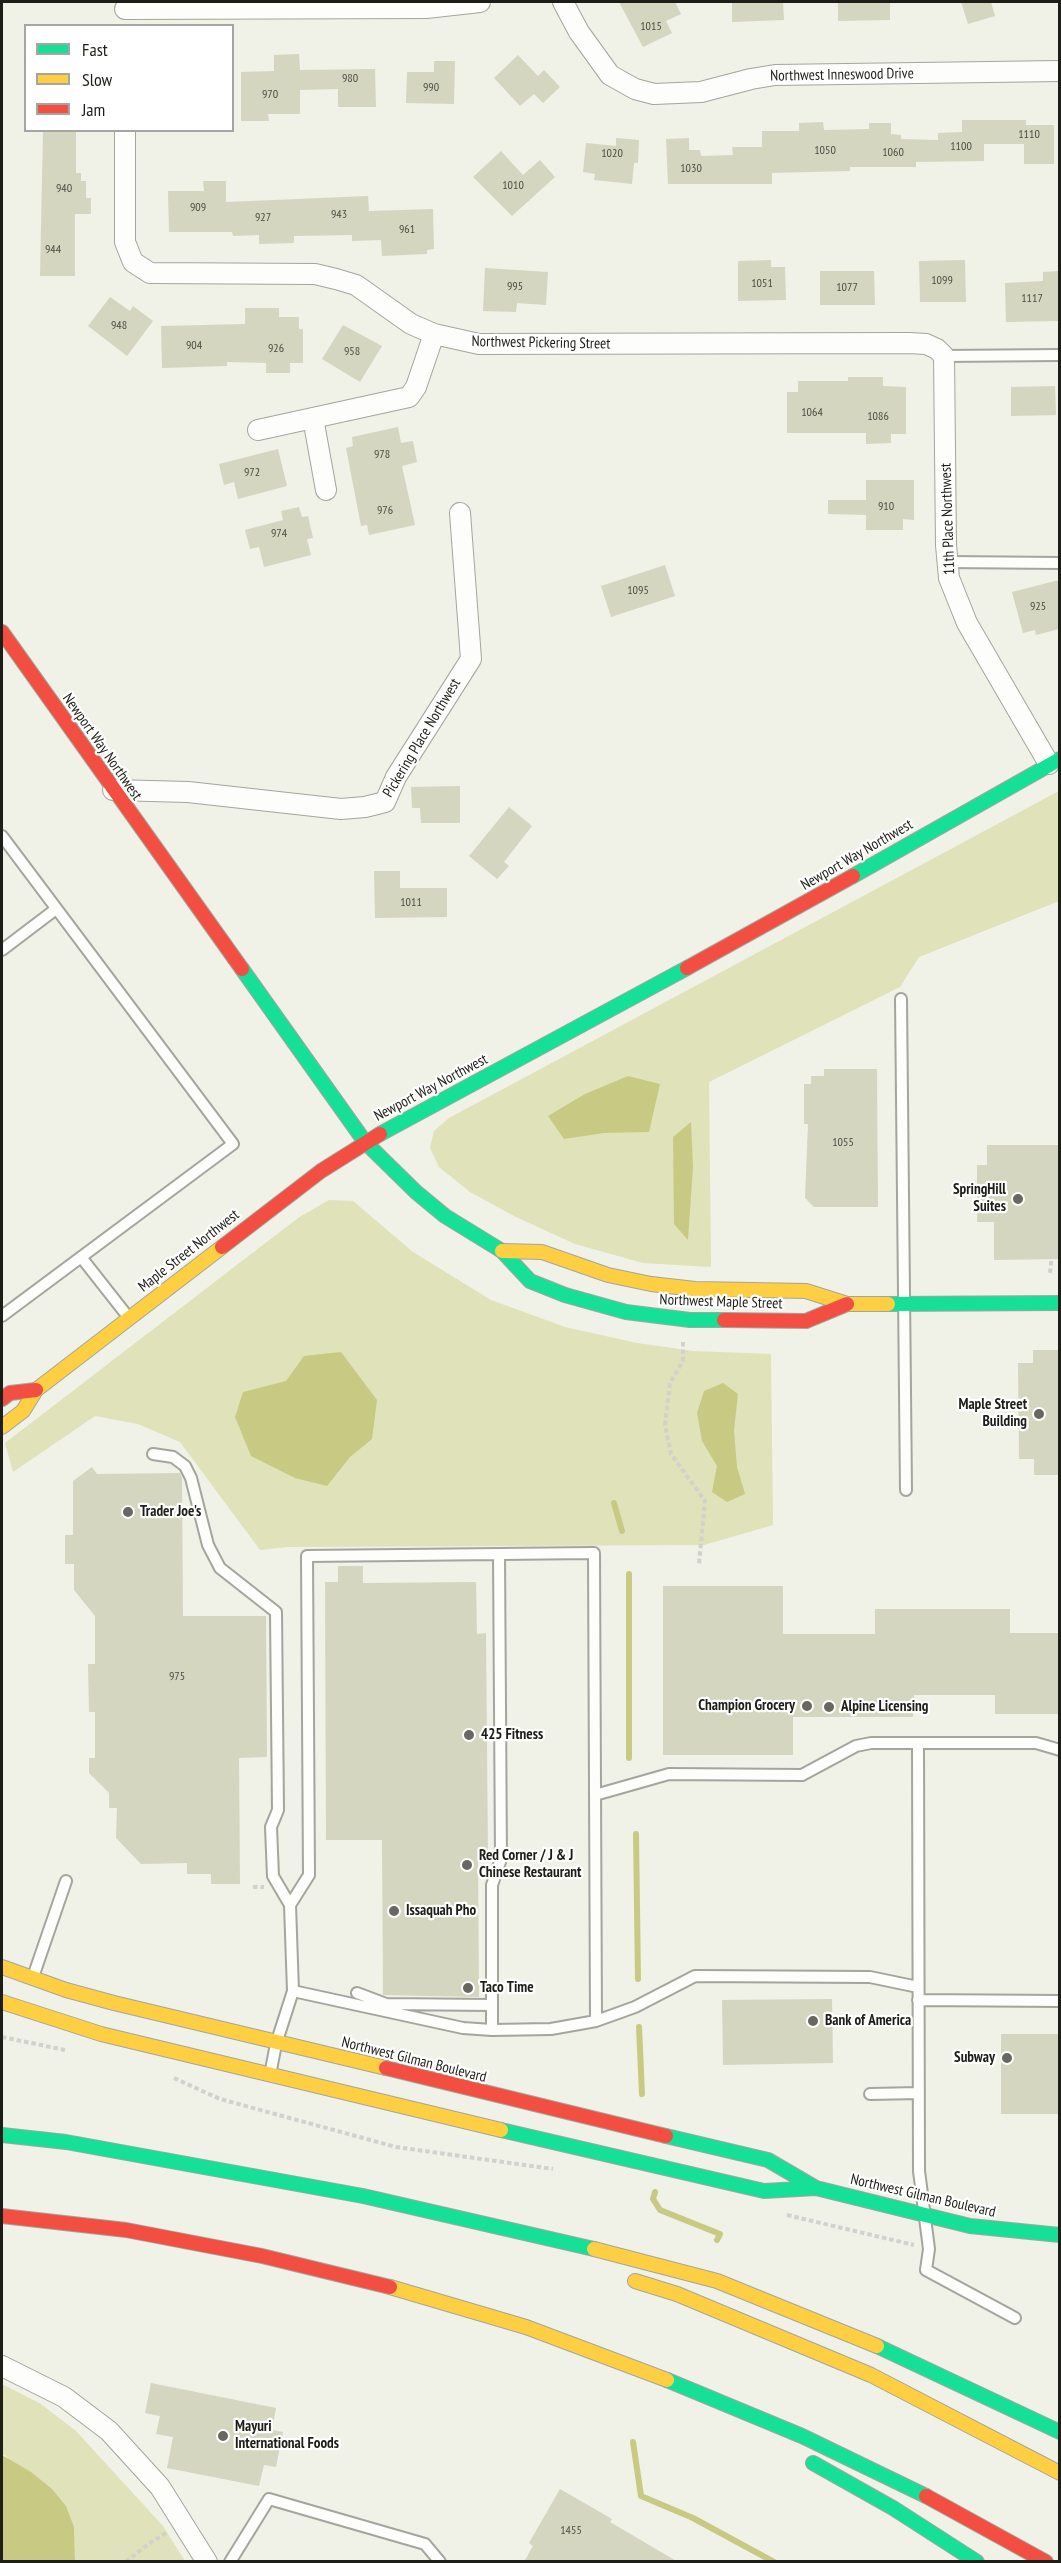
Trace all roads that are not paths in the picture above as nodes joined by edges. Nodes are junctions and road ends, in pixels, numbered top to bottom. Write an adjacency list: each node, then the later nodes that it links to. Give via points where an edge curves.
1 (480, 2): 3 (street, via 426,8)
2 (563, 2): 4 (street, Northwest Inneswood Drive, via 610,75 654,94 701,92 775,75)
3 (125, 12)
4 (1059, 71)
5 (125, 132): 6 (street, Northwest Pickering Street, via 125,242 133,262 150,273 315,274 336,279 357,285 411,324)
6 (434, 334): 8 (street, Northwest Pickering Street, via 479,344 909,343 926,344); 9 (street, via 409,397)
7 (1059, 355): 8 (lane)
8 (944, 356): 13 (street, 11th Place Northwest)
9 (313, 418): 10 (street); 11 (street)
10 (258, 430)
11 (326, 490)
12 (460, 513): 17 (street, Pickering Place Northwest, via 471,659 396,777 385,802 341,809 188,792)
13 (947, 562): 14 (lane); 16 (street, 11th Place Northwest, via 954,594 967,623)
14 (1059, 562)
15 (2, 632): 17 (main road, Newport Way Northwest)
16 (1054, 761): 22 (main road, Newport Way Northwest, via 834,887)
17 (113, 790): 22 (main road, Newport Way Northwest)
18 (2, 836): 19 (lane)
19 (56, 909): 20 (lane); 24 (lane, via 233,1144)
20 (2, 950)
21 (901, 999): 27 (lane)
22 (365, 1142): 23 (main road, Northwest Maple Street, via 438,1210); 29 (main road, Maple Street Northwest, via 321,1171)
23 (502, 1251): 26 (main road, Northwest Maple Street, via 542,1252 608,1275 651,1284 705,1290 806,1291); 26 (main road, Northwest Maple Street, via 530,1281 596,1304 661,1318 806,1320)
24 (81, 1257): 28 (lane); 29 (lane)
25 (1059, 1303): 27 (main road, Northwest Maple Street)
26 (847, 1304): 27 (main road, Northwest Maple Street)
27 (905, 1304): 34 (lane)
28 (2, 1316)
29 (129, 1318): 30 (main road, Maple Street Northwest)
30 (36, 1390): 31 (main road, Maple Street Northwest, via 10,1393); 32 (main road, Maple Street Northwest, via 22,1411)
31 (2, 1399)
32 (2, 1427)
33 (153, 1454): 40 (lane, via 172,1457 184,1466 191,1478 208,1545 220,1568 276,1612 278,1810 272,1827 273,1876)
34 (906, 1490)
35 (499, 1554): 38 (lane, via 594,1553); 40 (lane, via 307,1556 309,1875); 49 (lane, via 501,1859 492,1885)
36 (918, 1743): 37 (lane, via 1036,1743); 38 (lane, via 863,1744 799,1776 669,1774); 43 (lane)
37 (1059, 1750)
38 (595, 1795): 50 (lane)
39 (66, 1881): 42 (lane)
40 (290, 1905): 44 (lane)
41 (2, 1966): 42 (main road, Northwest Gilman Boulevard)
42 (33, 1979): 52 (main road, Northwest Gilman Boulevard)
43 (918, 1986): 46 (lane); 50 (lane, via 870,1977 695,1976 635,2007)
44 (293, 1990): 51 (lane, via 463,2028); 52 (lane)
45 (357, 1993): 49 (lane, via 386,2004)
46 (918, 2000): 47 (lane); 54 (lane)
47 (1059, 2001)
48 (2, 2002): 53 (main road, Northwest Gilman Boulevard, via 101,2034)
49 (491, 2005): 51 (lane)
50 (596, 2021): 51 (lane, via 551,2029)
51 (492, 2030)
52 (276, 2044): 53 (lane); 57 (main road, Northwest Gilman Boulevard, via 768,2160)
53 (270, 2076): 57 (main road, Northwest Gilman Boulevard, via 764,2191)
54 (919, 2093): 55 (lane); 60 (lane, via 919,2175)
55 (870, 2094)
56 (2, 2135): 58 (main road, via 77,2144)
57 (816, 2188): 60 (main road, Northwest Gilman Boulevard)
58 (363, 2196): 62 (main road); 67 (main road, via 562,2240 717,2281 892,2352)
59 (2, 2216): 66 (main road, via 126,2230 262,2256 408,2291 526,2327)
60 (924, 2216): 61 (main road, Northwest Gilman Boulevard, via 996,2230); 64 (lane, via 929,2249 926,2270)
61 (1059, 2235)
62 (560, 2256)
63 (624, 2277): 70 (main road, via 677,2294 871,2375)
64 (1015, 2318)
65 (2, 2366): 71 (street, via 47,2386 80,2407 134,2457 169,2500)
66 (660, 2377): 68 (main road); 75 (main road, via 802,2436 925,2494)
67 (1059, 2432)
68 (772, 2440)
69 (802, 2457): 74 (main road, via 893,2508)
70 (1059, 2473)
71 (207, 2562)
72 (230, 2562): 73 (lane, via 269,2499 425,2544)
73 (440, 2562)
74 (977, 2562)
75 (1046, 2562)

